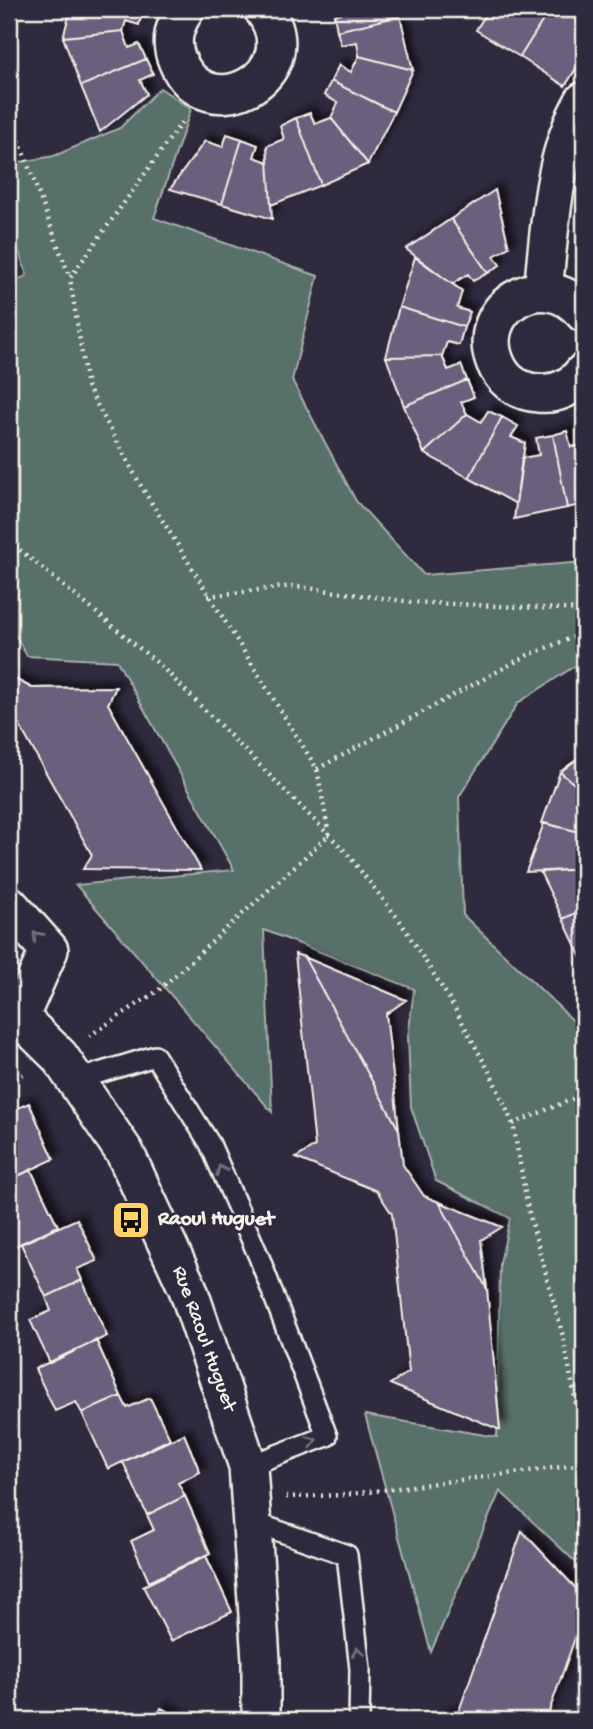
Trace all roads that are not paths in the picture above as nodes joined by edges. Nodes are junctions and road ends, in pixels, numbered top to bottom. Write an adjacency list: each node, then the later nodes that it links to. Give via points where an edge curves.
1 (185, 9): 2 (street, via 173,37 174,54 190,82 222,94 240,92 268,70 276,36)
2 (263, 9)
3 (584, 101): 4 (street, via 572,122 555,188)
4 (543, 291): 5 (street, via 560,294); 6 (street, via 526,293 500,313 491,344 494,360 514,386 529,393 562,390)
5 (584, 313)
6 (584, 372)
7 (9, 905): 8 (street, one-way to 7, via 49,950)
8 (14, 1011): 9 (street, Rue Raoul Huguet)
9 (68, 1068): 10 (street, Rue Raoul Huguet, via 125,1153 188,1289); 10 (lane, one-way to 9, via 327,1436 259,1257 210,1144 155,1056)
10 (250, 1495): 11 (street, Rue Raoul Huguet); 12 (lane, one-way to 10, via 360,1669 347,1555)
11 (261, 1720)
12 (359, 1720)

